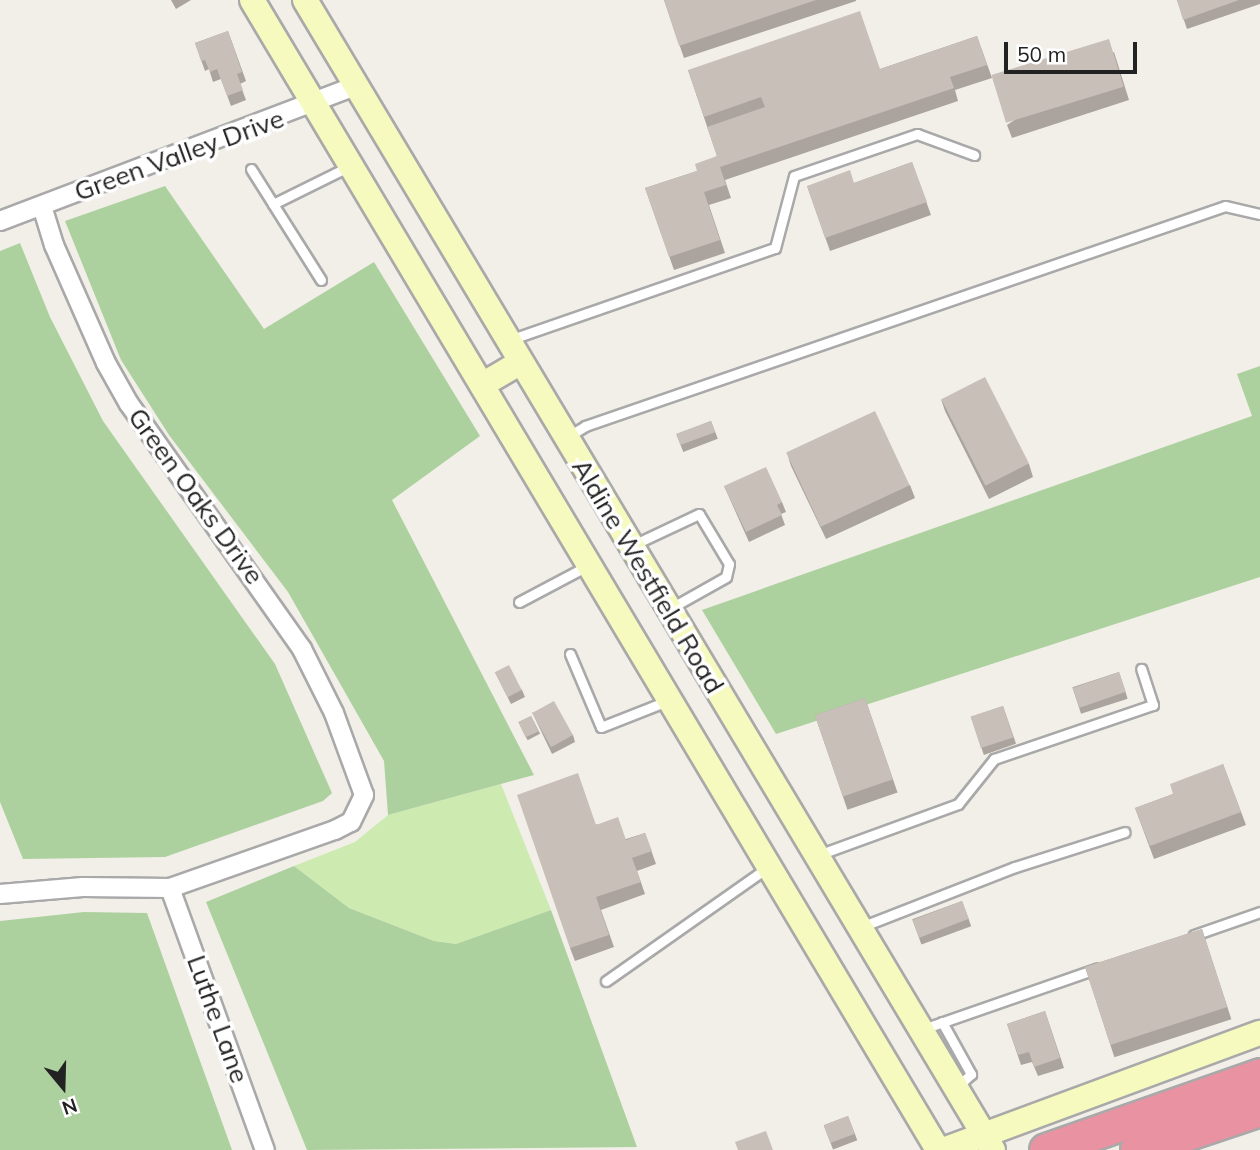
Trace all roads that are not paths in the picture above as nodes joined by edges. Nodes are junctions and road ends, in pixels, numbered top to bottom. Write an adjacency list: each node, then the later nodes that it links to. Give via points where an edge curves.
1 (253, 0): 4 (main road, Aldine Westfield Road)
2 (305, 0): 3 (main road, Aldine Westfield Road)
3 (356, 86): 4 (street, Green Valley Drive); 13 (main road, Aldine Westfield Road)
4 (313, 106): 6 (main road, Aldine Westfield Road); 9 (street, Green Valley Drive)
5 (974, 155): 13 (lane, via 917,134 794,176 775,248)
6 (349, 166): 8 (lane); 15 (main road, Aldine Westfield Road)
7 (251, 169): 8 (lane)
8 (273, 204): 12 (lane)
9 (42, 206): 11 (street, Green Valley Drive); 28 (street, Green Oaks Drive, via 69,280 112,373 302,649 362,780 362,806 351,822)
10 (1260, 214): 16 (lane, via 1225,206 585,426)
11 (0, 221)
12 (321, 280)
13 (508, 340): 14 (main road, Aldine Westfield Road)
14 (520, 362): 15 (main road); 16 (main road, Aldine Westfield Road)
15 (482, 384): 18 (main road, Aldine Westfield Road)
16 (565, 438): 17 (main road, Aldine Westfield Road)
17 (630, 547): 20 (main road, Aldine Westfield Road); 20 (lane, via 699,514 729,564 726,577)
18 (589, 565): 19 (lane); 23 (main road, Aldine Westfield Road)
19 (519, 602)
20 (668, 609): 25 (main road, Aldine Westfield Road)
21 (570, 654): 23 (lane, via 601,727)
22 (1141, 669): 25 (lane, via 1153,705 994,759 958,804)
23 (669, 701): 26 (main road, Aldine Westfield Road)
24 (1125, 832): 30 (lane, via 1015,867)
25 (817, 856): 30 (main road, Aldine Westfield Road)
26 (768, 867): 33 (lane); 41 (main road, Aldine Westfield Road)
27 (2, 887): 28 (street)
28 (170, 888): 40 (street, Luthe Lane)
29 (1260, 912): 31 (lane)
30 (860, 928): 34 (main road, Aldine Westfield Road)
31 (1182, 939)
32 (1104, 966): 34 (lane)
33 (606, 981)
34 (931, 1026): 38 (main road, Aldine Westfield Road, via 956,1087)
35 (1260, 1033): 38 (main road)
36 (1260, 1075): 39 (highway)
37 (1260, 1109): 42 (highway)
38 (988, 1142): 41 (main road)
39 (1059, 1146)
40 (265, 1150)
41 (940, 1150)
42 (1137, 1150)

